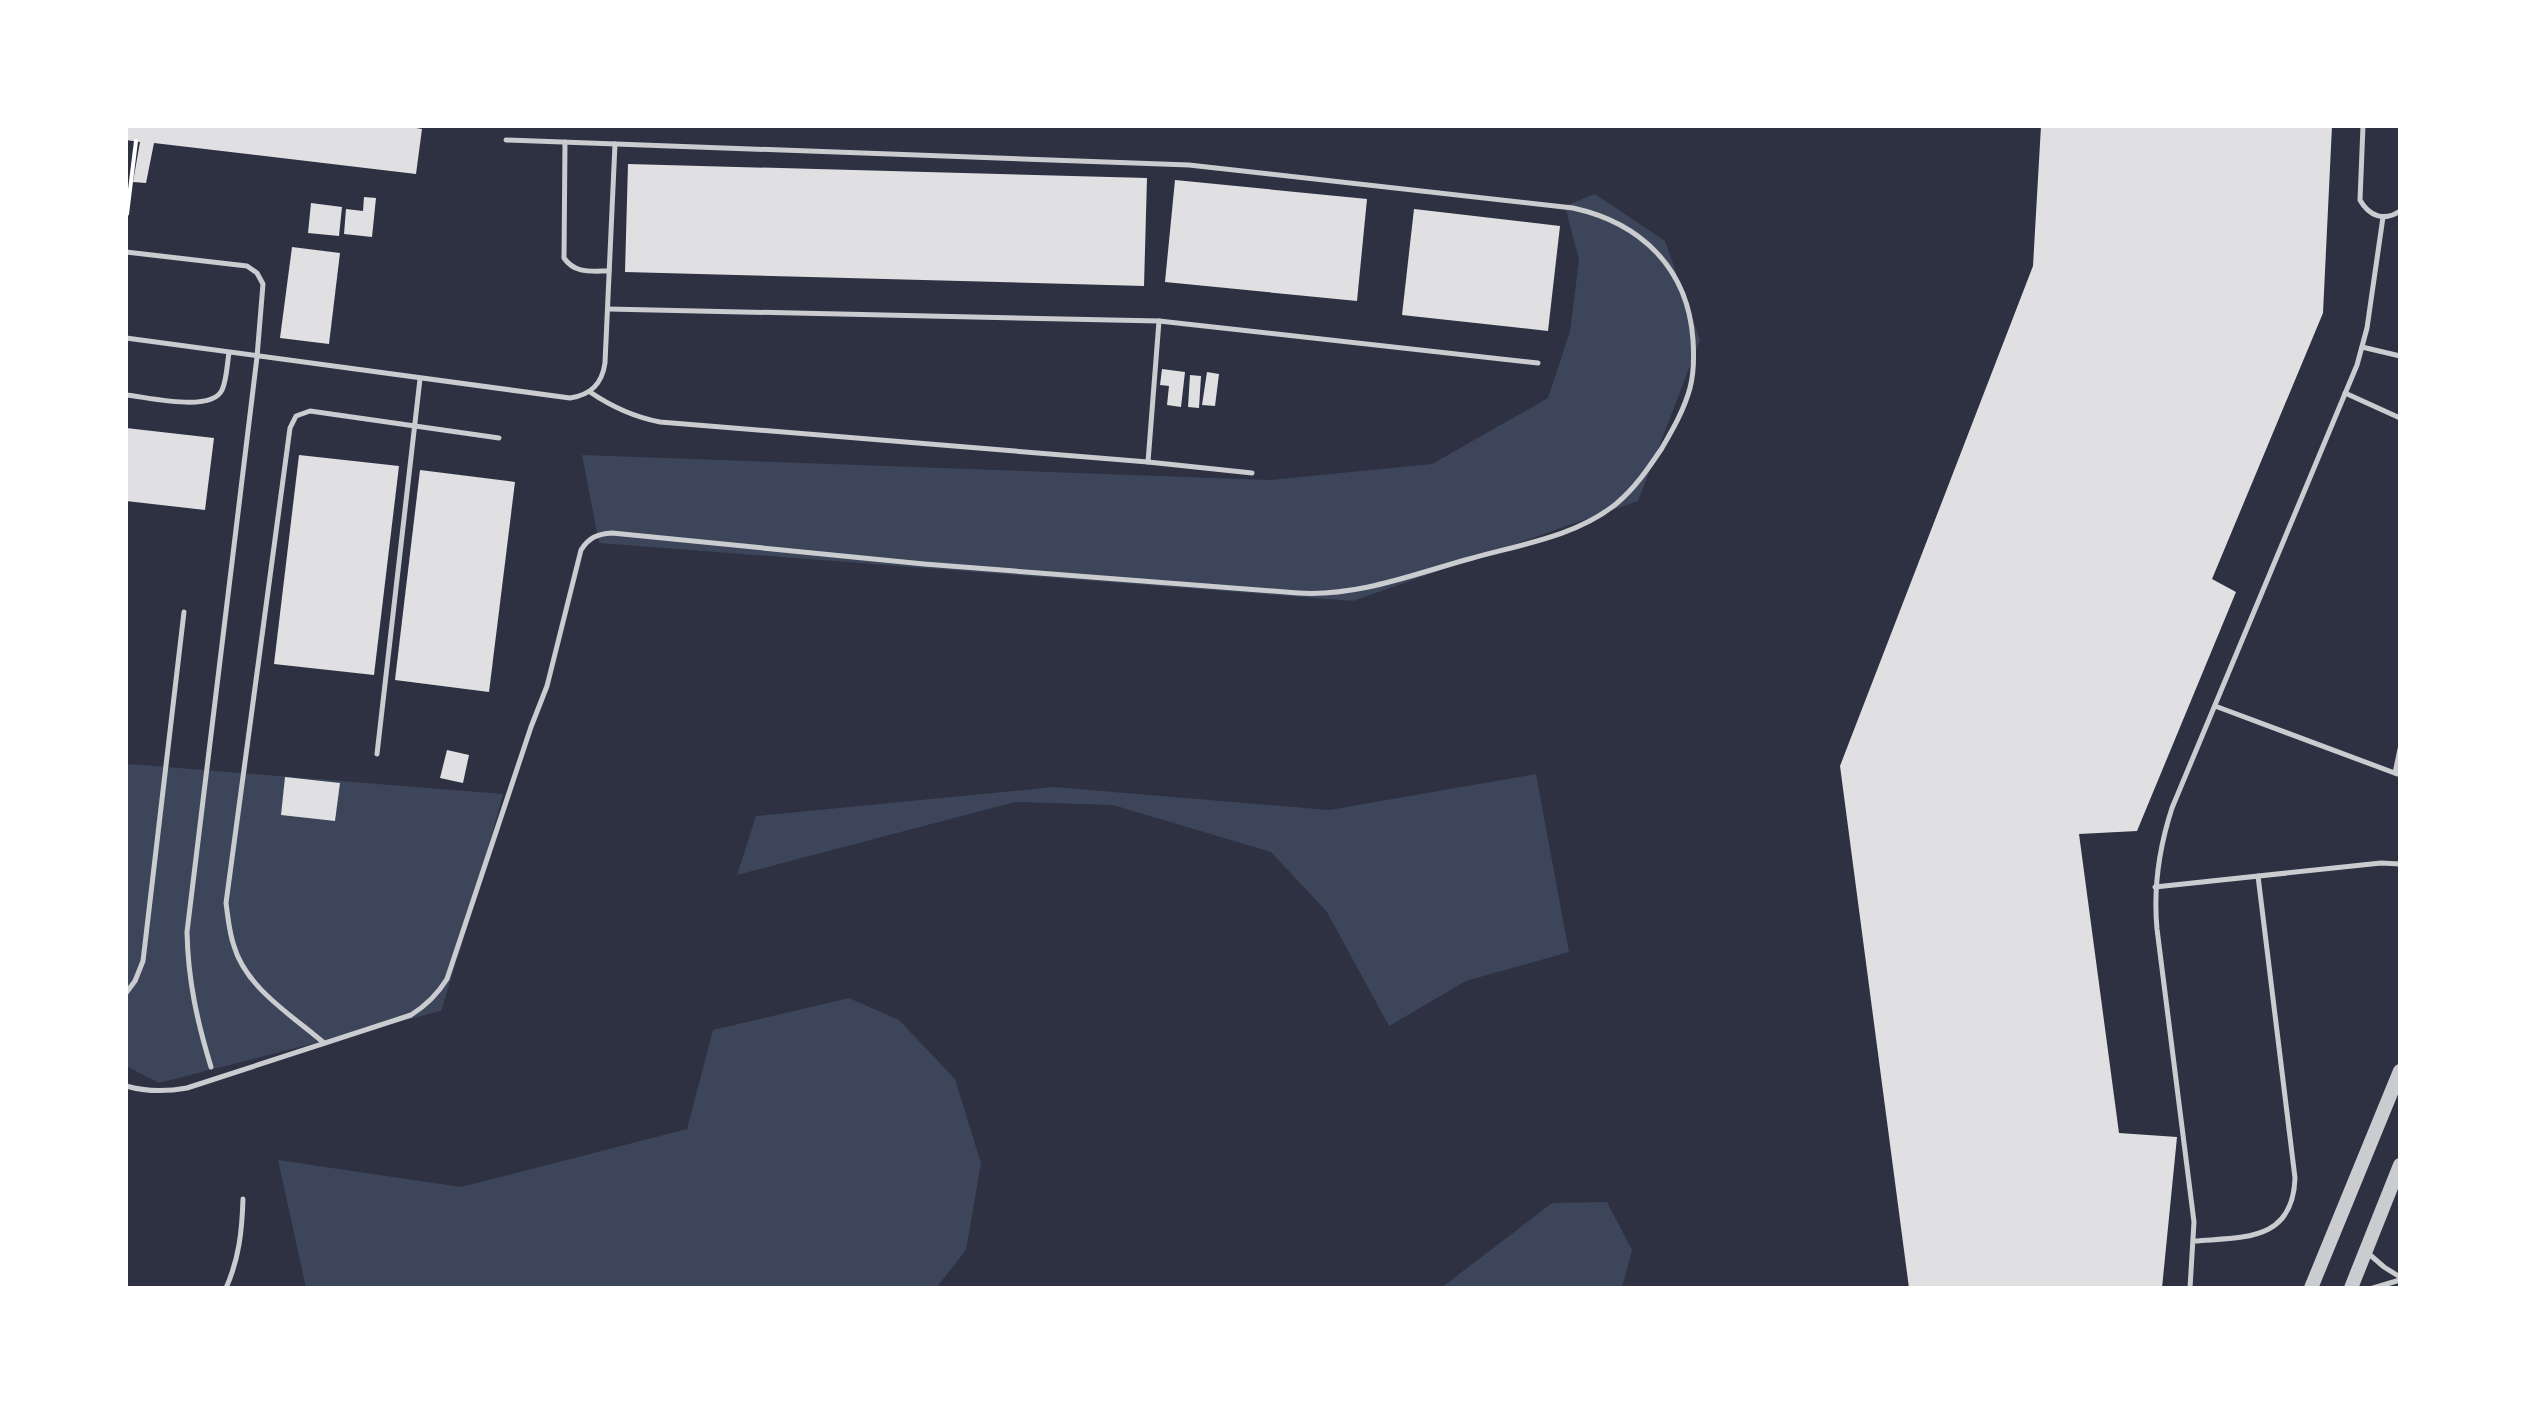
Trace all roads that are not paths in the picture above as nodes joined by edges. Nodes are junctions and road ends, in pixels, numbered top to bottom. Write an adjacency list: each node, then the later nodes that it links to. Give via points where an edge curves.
1 (2363, 126): 6 (lane, via 2360,200 2373,215)
2 (506, 140): 3 (lane)
3 (565, 142): 4 (lane); 8 (lane, via 564,258 578,271)
4 (615, 144): 8 (lane); 35 (lane, via 1189,165 1573,208 1636,234 1669,267 1692,322 1691,385 1681,415 1636,486 1589,521 1334,594 924,564 612,533 593,536 581,550 545,694 447,979 411,1015)
5 (2400, 211): 6 (lane)
6 (2383, 217): 12 (lane)
7 (126, 252): 15 (lane, via 247,266 257,273 264,296)
8 (609, 271): 9 (lane)
9 (608, 309): 10 (lane); 18 (lane, via 603,374)
10 (1159, 321): 16 (lane); 24 (lane)
11 (126, 338): 13 (lane)
12 (2362, 347): 14 (lane); 19 (lane)
13 (229, 353): 15 (lane); 20 (lane, via 223,387 212,400)
14 (2400, 356)
15 (257, 357): 17 (lane); 36 (lane, via 187,932 191,992)
16 (1538, 363)
17 (420, 379): 18 (lane, via 570,398); 22 (lane)
18 (590, 392): 24 (lane, via 630,414 660,422)
19 (2345, 393): 21 (lane); 27 (lane)
20 (126, 395)
21 (2400, 418)
22 (414, 426): 23 (lane); 29 (lane); 35 (lane, via 310,411 296,416 290,428 226,903 234,950 251,977)
23 (499, 438)
24 (1148, 462): 25 (lane)
25 (1252, 473)
26 (184, 612): 34 (lane, via 143,961)
27 (2215, 706): 30 (lane); 33 (lane, via 2164,833)
28 (2400, 749): 30 (lane)
29 (377, 754)
30 (2398, 774)
31 (2400, 864): 32 (lane)
32 (2258, 876): 33 (lane); 41 (lane, via 2295,1194 2290,1209 2267,1231)
33 (2155, 887): 41 (lane)
34 (126, 993)
35 (325, 1043): 38 (lane, via 187,1088 164,1092)
36 (211, 1067)
37 (2400, 1071): 46 (street)
38 (126, 1086)
39 (2400, 1165): 42 (street)
40 (243, 1199): 44 (lane, via 238,1258)
41 (2195, 1241): 45 (lane)
42 (2366, 1251): 43 (lane); 47 (street)
43 (2400, 1279): 48 (lane)
44 (226, 1288)
45 (2190, 1288)
46 (2311, 1288)
47 (2351, 1288)
48 (2373, 1288)

